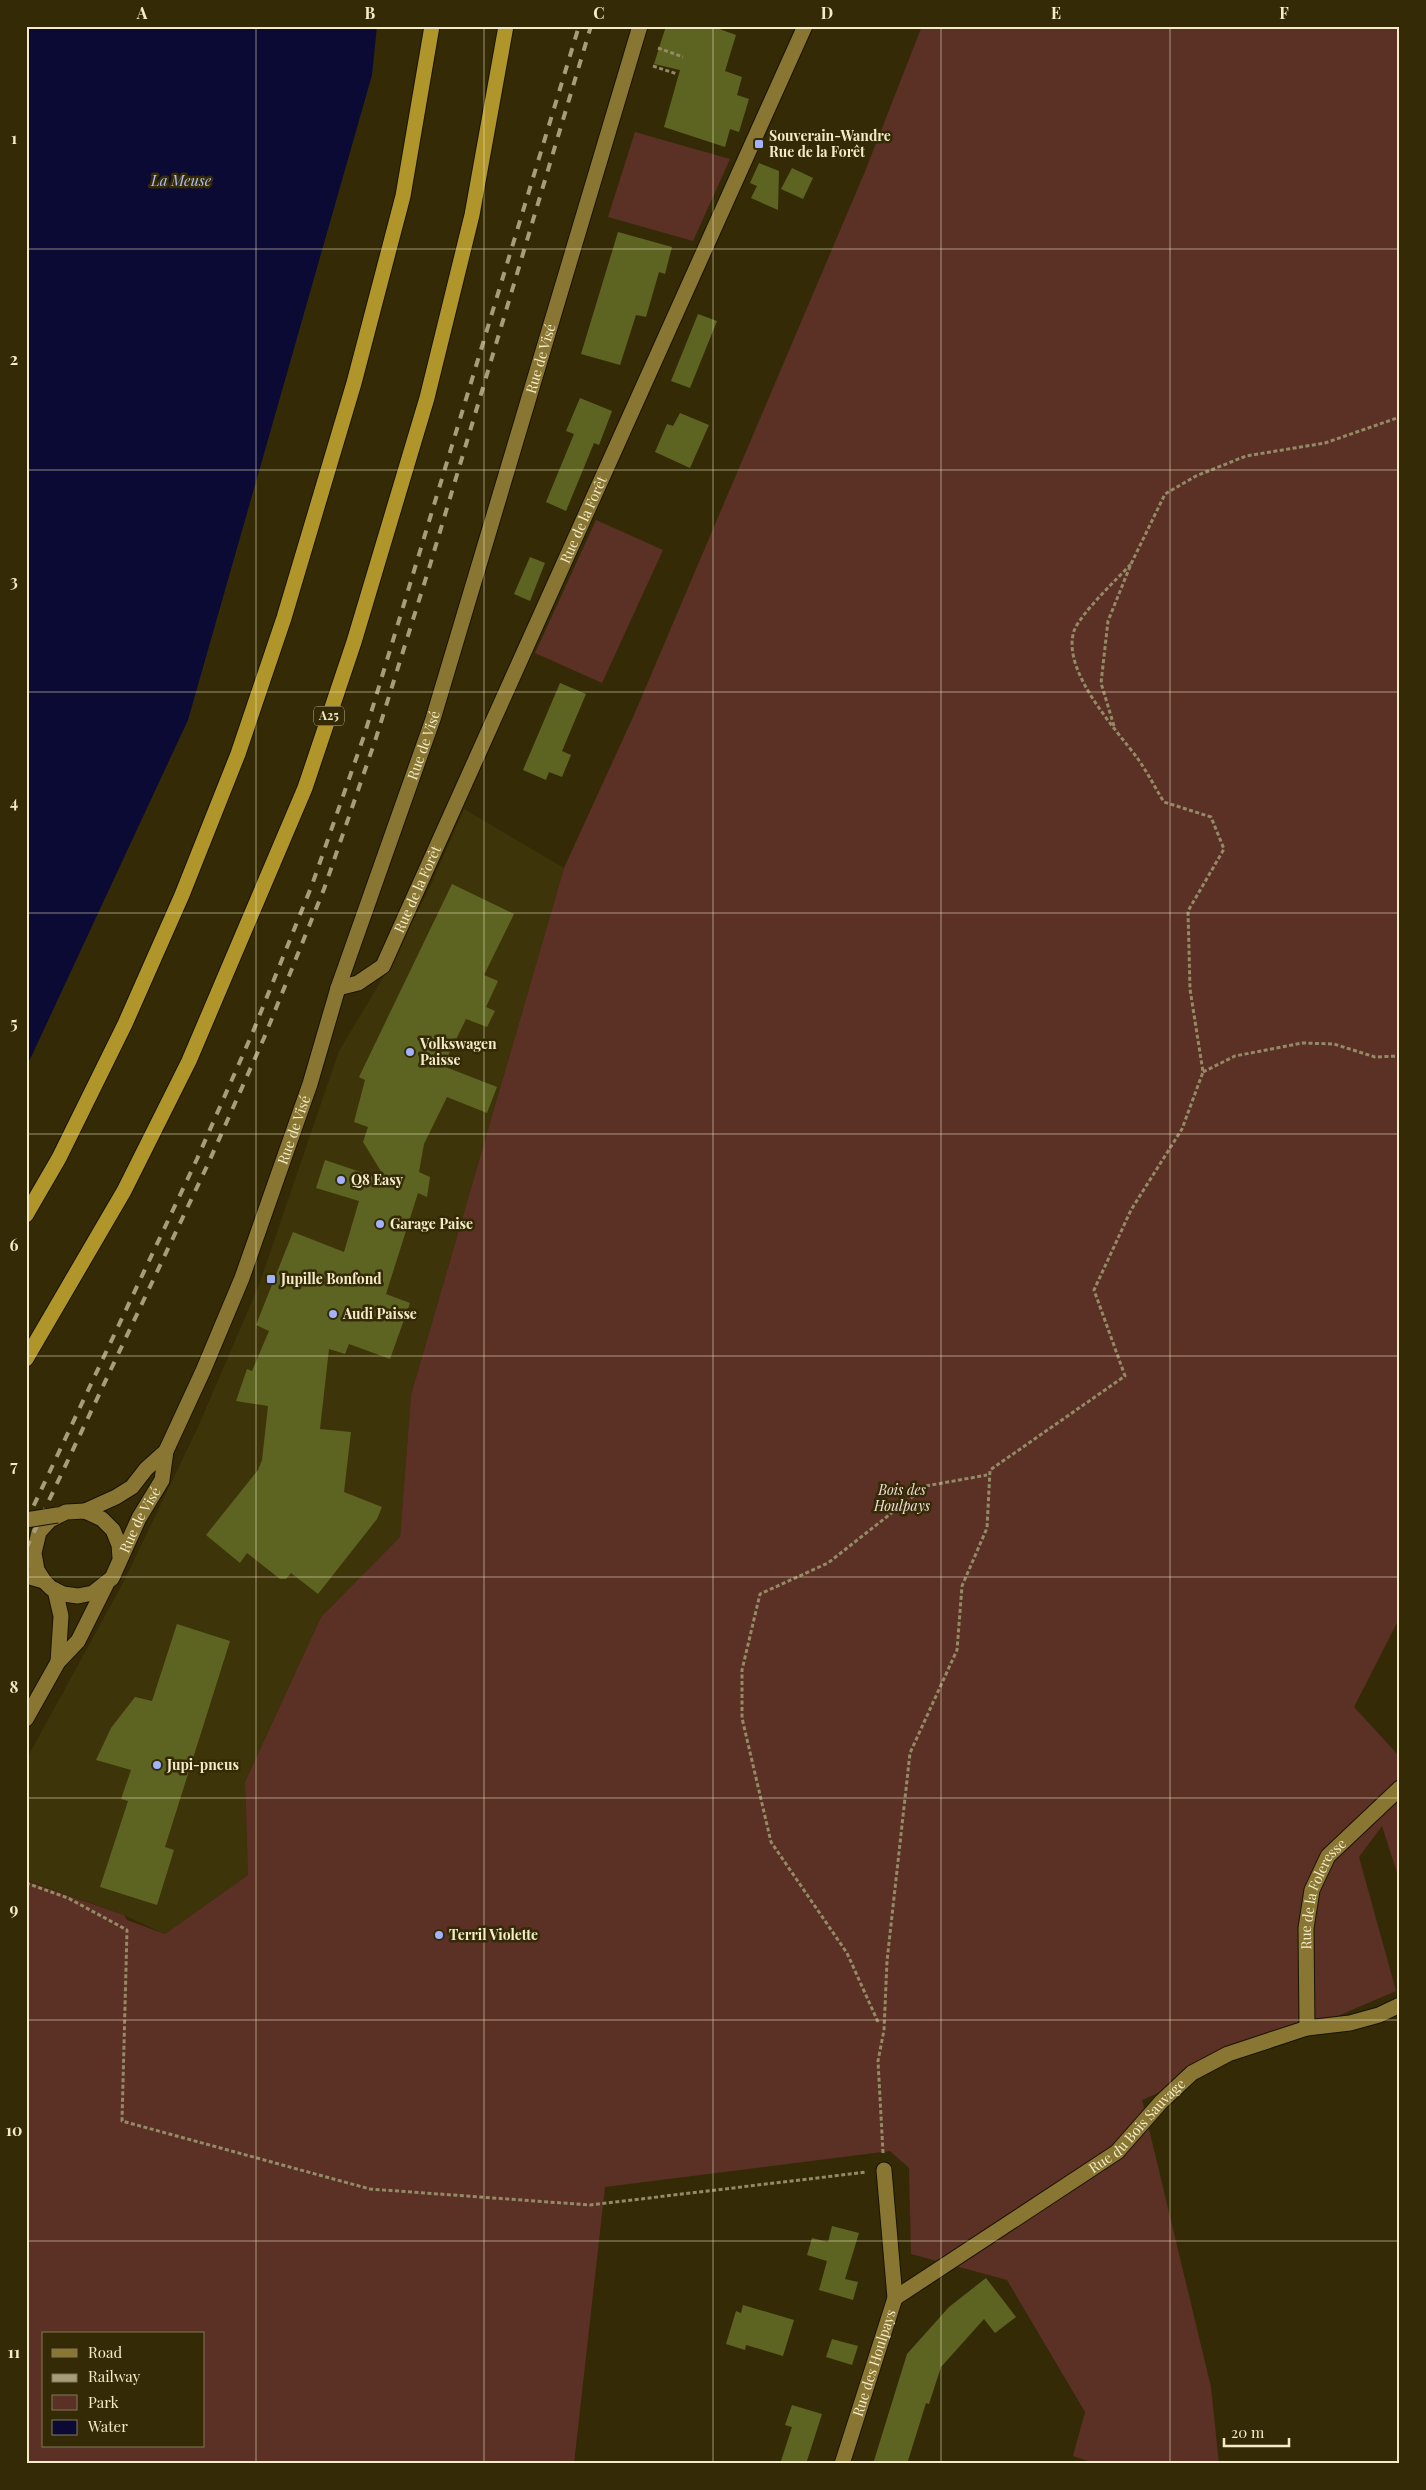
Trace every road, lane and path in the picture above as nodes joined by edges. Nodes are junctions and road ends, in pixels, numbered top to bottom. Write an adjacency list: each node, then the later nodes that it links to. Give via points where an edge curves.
1 (432, 26): 15 (highway, via 403,196 354,384 284,618 238,754 182,895 124,1024 59,1158)
2 (506, 26): 16 (highway, A25, via 472,215 427,398 354,642 305,788 189,1061 124,1191)
3 (640, 26): 12 (main road, Rue de Visé, via 433,719)
4 (805, 26): 12 (main road, Rue de la Forêt, via 383,966 358,983)
5 (658, 48): 6 (path)
6 (683, 57)
7 (653, 66): 8 (path)
8 (677, 74)
9 (1400, 417): 10 (path, via 1325,443 1246,456 1196,476 1165,494)
10 (1131, 564): 11 (path, via 1108,622 1101,683); 11 (path, via 1074,630 1073,660)
11 (1115, 732): 14 (path, via 1139,760 1164,802 1211,817 1224,849 1188,911 1190,989)
12 (338, 988): 17 (main road, Rue de Visé, via 310,1084 242,1278)
13 (1400, 1056): 14 (path, via 1375,1057 1334,1044 1302,1043 1234,1056)
14 (1202, 1072): 32 (path, via 1182,1129 1131,1210 1094,1290 1125,1376 990,1470 987,1528 962,1586 956,1650 910,1753 886,1961 884,2030 878,2061)
15 (26, 1216)
16 (26, 1359)
17 (166, 1451): 19 (main road, Rue de Visé, via 132,1487); 22 (main road, Rue de Visé, via 162,1480)
18 (987, 1475): 30 (path, via 926,1486 828,1563 760,1594 742,1670 742,1718 772,1842 847,1953)
19 (85, 1511): 20 (main road, Rue de Visé); 22 (main road, Rue de Visé, via 102,1519 113,1530)
20 (57, 1515): 21 (main road, bridge); 23 (main road, Rue de Visé, via 39,1532 34,1547)
21 (26, 1520)
22 (120, 1558): 24 (main road, Rue de Visé)
23 (38, 1578): 24 (main road, via 63,1594 78,1596 93,1593); 25 (main road, Rue de Visé, via 61,1616)
24 (107, 1584): 25 (main road, Rue de Visé, via 78,1641)
25 (58, 1662): 26 (main road, Rue de Visé)
26 (26, 1719)
27 (1400, 1788): 31 (main road, Rue de la Foleresse, via 1328,1856 1312,1890 1306,1928)
28 (26, 1883): 32 (path, via 68,1898 127,1930 122,2121 370,2189 590,2205)
29 (1400, 2005): 31 (main road, Rue du Bois Sauvage, via 1350,2023)
30 (878, 2022)
31 (1307, 2028): 33 (main road, Rue du Bois Sauvage, via 1228,2054 1192,2073 1161,2102 1117,2152)
32 (884, 2170): 33 (main road, Rue des Houlpays)
33 (896, 2298): 34 (main road, Rue des Houlpays)
34 (842, 2464)

